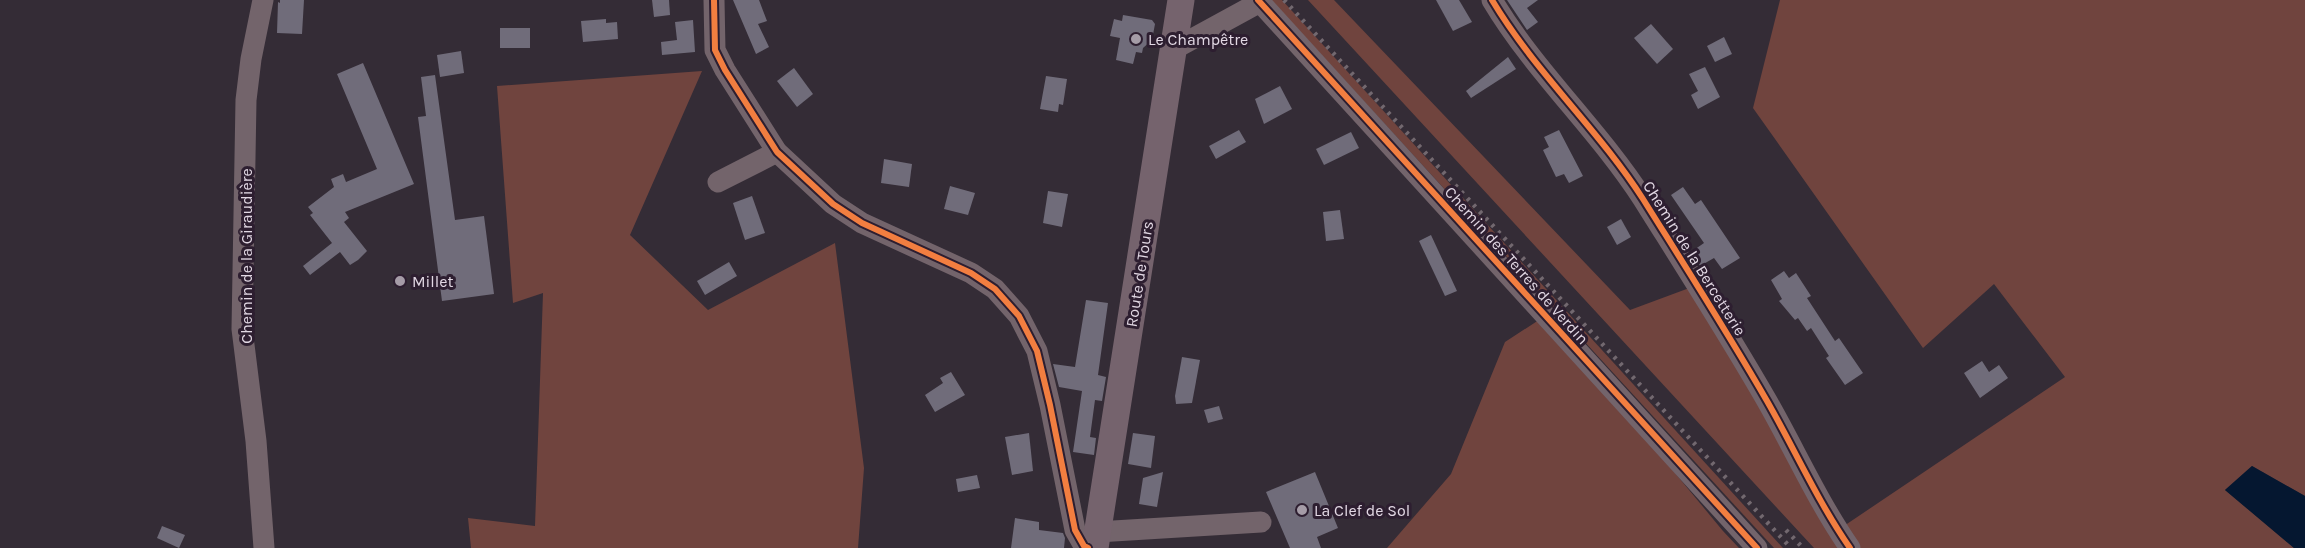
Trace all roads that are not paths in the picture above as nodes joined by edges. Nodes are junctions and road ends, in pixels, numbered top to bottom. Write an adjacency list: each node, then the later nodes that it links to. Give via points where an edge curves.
1 (263, 0): 11 (street, Chemin de la Giraudière, via 246,100 242,330)
2 (714, 0): 7 (street, via 715,50)
3 (1181, 0): 6 (main road, Route de Tours)
4 (1491, 0): 13 (street, Chemin de la Bercetterie, via 1525,50 1644,200 1761,390)
5 (1259, 1): 6 (street); 12 (street, Chemin des Terres de Verdin)
6 (1174, 49): 10 (main road, Route de Tours)
7 (777, 152): 8 (street); 10 (street, via 833,204 862,223 971,273 994,289 1019,316 1037,351 1075,530 1084,546)
8 (718, 182)
9 (1261, 522): 10 (street)
10 (1093, 543)
11 (264, 548)
12 (1757, 548)
13 (1850, 548)

